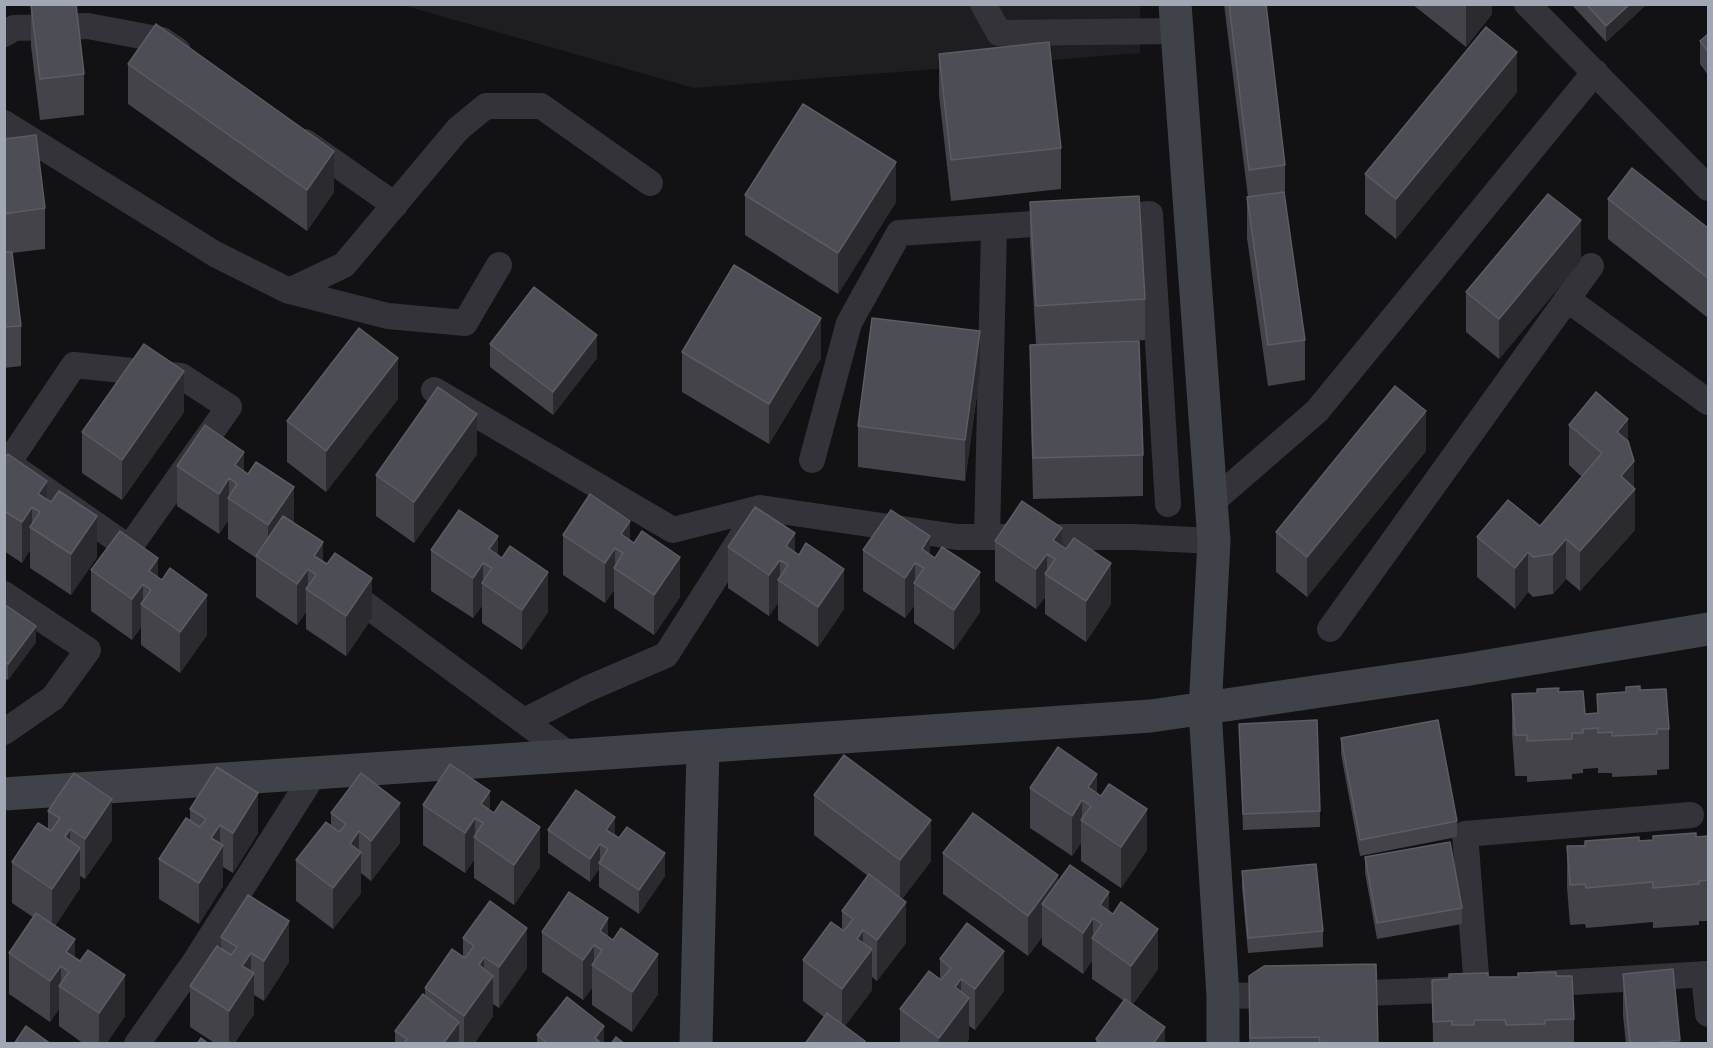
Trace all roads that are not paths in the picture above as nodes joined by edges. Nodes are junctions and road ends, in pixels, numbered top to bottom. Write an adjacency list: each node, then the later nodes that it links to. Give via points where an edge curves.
1 (983, 4): 3 (street, via 999,33)
2 (1527, 4): 6 (street)
3 (1176, 18): 21 (street)
4 (4, 34): 5 (street, via 14,28 88,26 162,40)
5 (201, 67)
6 (1595, 72): 10 (street); 21 (street, via 1317,411)
7 (4, 123): 15 (street, via 215,254)
8 (288, 129): 11 (street)
9 (650, 183): 11 (street, via 541,106 486,106 458,129)
10 (1708, 188)
11 (394, 205): 15 (street, via 344,265)
12 (994, 229): 19 (street, via 899,233 849,323); 22 (street, via 1150,214); 24 (street)
13 (499, 265): 15 (street, via 465,323 388,316)
14 (1591, 267): 16 (street)
15 (289, 291)
16 (1567, 299): 18 (street); 28 (street)
17 (434, 390): 23 (street, via 673,530)
18 (1708, 402)
19 (812, 460)
20 (6, 466): 20 (street, via 74,365 181,376 229,407 129,548)
21 (1211, 503): 25 (street)
22 (1168, 504)
23 (760, 508): 24 (street, via 957,537); 31 (street, via 666,655)
24 (987, 537): 25 (street)
25 (1214, 541): 30 (street)
26 (4, 594): 32 (street, via 88,650 53,698)
27 (365, 604): 31 (street)
28 (1330, 629)
29 (1708, 629): 30 (street)
30 (1205, 710): 33 (street); 40 (street)
31 (524, 722): 34 (street)
32 (4, 732)
33 (703, 748): 34 (street); 43 (street)
34 (571, 756): 35 (street)
35 (314, 774): 36 (street); 42 (street, via 196,960)
36 (4, 794)
37 (1691, 815): 39 (street, via 1465,834)
38 (1706, 974): 39 (street); 41 (street)
39 (1497, 986): 40 (street, via 1416,993)
40 (1223, 996): 44 (street)
41 (1708, 1014)
42 (137, 1044)
43 (696, 1044)
44 (1222, 1044)

